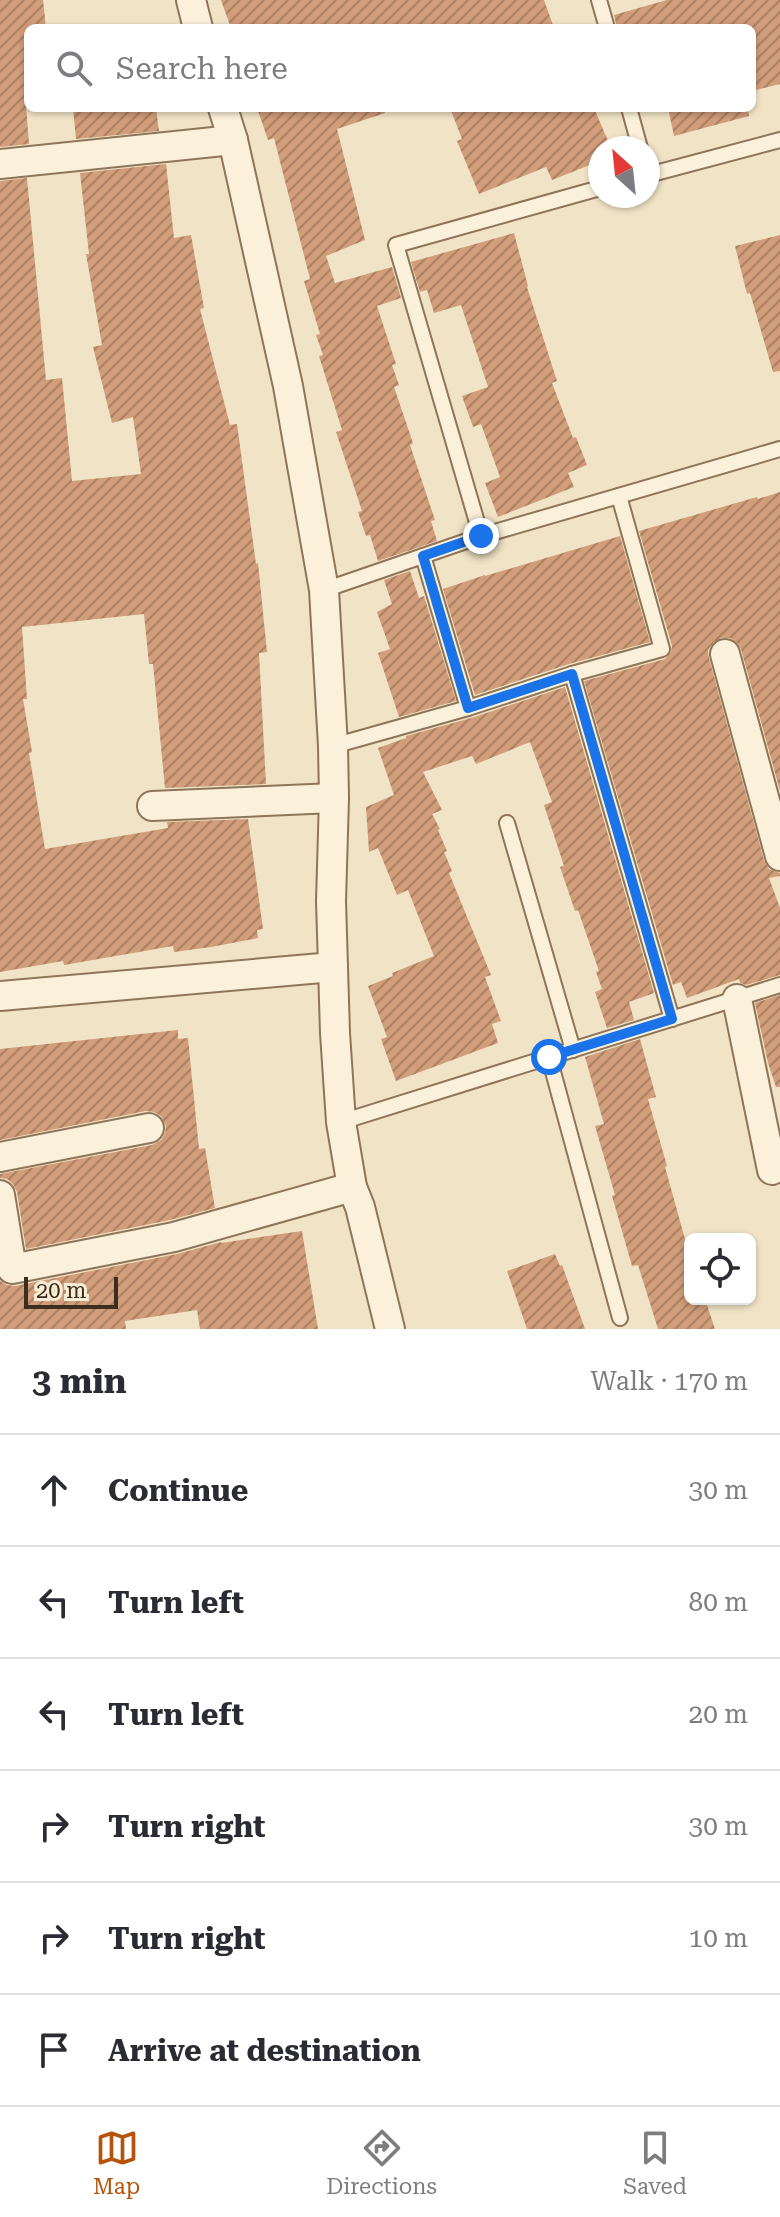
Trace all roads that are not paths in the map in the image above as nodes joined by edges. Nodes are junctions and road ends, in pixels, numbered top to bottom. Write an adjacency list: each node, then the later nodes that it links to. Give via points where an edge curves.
1 (191, 0): 3 (street)
2 (599, 0): 4 (lane)
3 (197, 24)
4 (606, 24)
5 (224, 112): 8 (street)
6 (630, 112): 7 (lane)
7 (637, 136)
8 (233, 140): 10 (street); 17 (street, via 288,386)
9 (780, 140): 11 (lane)
10 (0, 164)
11 (660, 172)
12 (588, 191): 15 (lane, via 396,245)
13 (780, 449): 14 (lane)
14 (619, 496): 15 (lane); 19 (lane, via 662,649)
15 (481, 536): 16 (lane)
16 (423, 556): 17 (lane); 20 (lane)
17 (324, 590): 21 (street)
18 (725, 654): 25 (street)
19 (572, 674): 20 (lane); 30 (lane)
20 (468, 708): 21 (lane)
21 (333, 746): 22 (street)
22 (334, 798): 23 (street); 26 (street)
23 (152, 806)
24 (507, 823): 31 (lane)
25 (780, 856)
26 (333, 967): 28 (street); 33 (street)
27 (780, 985): 29 (lane)
28 (0, 996)
29 (737, 999): 30 (lane); 36 (street, via 772,1170)
30 (672, 1019): 31 (lane)
31 (573, 1050): 32 (lane)
32 (549, 1057): 33 (lane); 40 (lane)
33 (341, 1122): 37 (street)
34 (149, 1128): 35 (street)
35 (0, 1157)
36 (780, 1166)
37 (352, 1187): 39 (street, via 174,1237); 41 (street)
38 (0, 1195): 39 (street)
39 (6, 1270)
40 (620, 1318)
41 (390, 1329)

